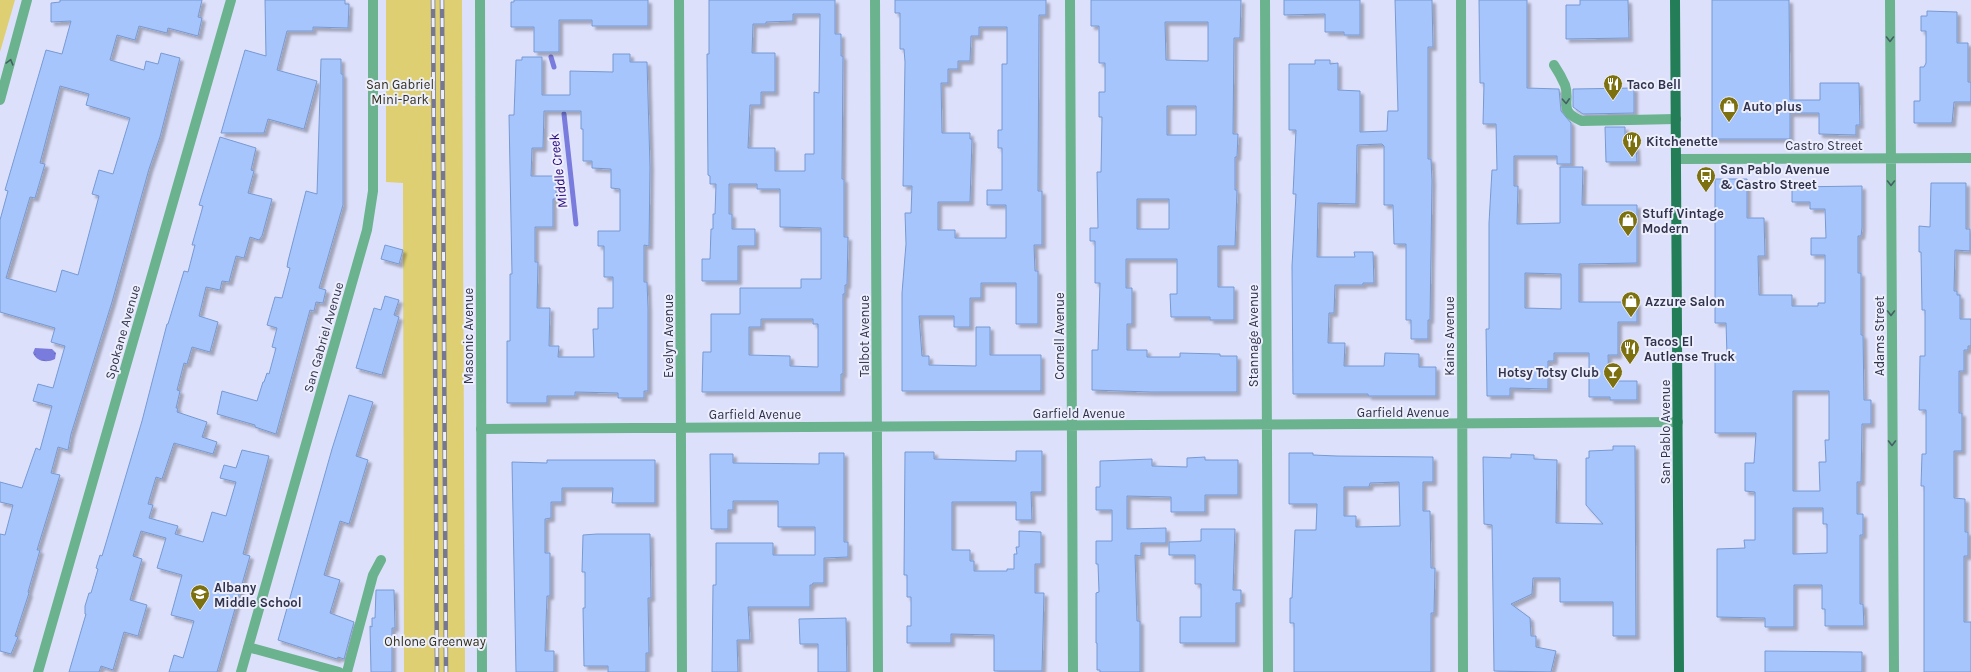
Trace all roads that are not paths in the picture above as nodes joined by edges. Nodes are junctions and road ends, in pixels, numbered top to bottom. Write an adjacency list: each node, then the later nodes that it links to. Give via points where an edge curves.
1 (27, 0): 13 (street, one-way to 1)
2 (231, 0): 27 (street, Spokane Avenue)
3 (373, 0): 26 (street, San Gabriel Avenue, via 373,191 367,230)
4 (480, 0): 24 (street, Masonic Avenue)
5 (679, 0): 23 (street, Evelyn Avenue)
6 (875, 0): 22 (street, Talbot Avenue)
7 (1070, 0): 20 (street, Cornell Avenue)
8 (1265, 0): 21 (street, Stannage Avenue)
9 (1461, 0): 19 (street, Kains Avenue)
10 (1675, 0): 14 (main road, San Pablo Avenue)
11 (1890, 0): 15 (street, Adams Street, one-way to 15)
12 (1554, 65): 14 (street, one-way to 14, via 1566,86 1568,112 1575,118 1582,121)
13 (0, 100)
14 (1676, 119): 17 (main road, San Pablo Avenue)
15 (1890, 158): 16 (street, Castro Street); 17 (street, Castro Street); 38 (street, Adams Street, one-way to 38)
16 (1971, 158)
17 (1676, 159): 18 (main road, San Pablo Avenue)
18 (1678, 422): 19 (street, Garfield Avenue); 37 (main road, San Pablo Avenue)
19 (1462, 424): 21 (street, Garfield Avenue); 36 (street, Kains Avenue)
20 (1072, 426): 21 (street, Garfield Avenue); 22 (street, Garfield Avenue); 34 (street, Cornell Avenue)
21 (1267, 426): 35 (street, Stannage Avenue)
22 (877, 427): 23 (street, Garfield Avenue); 33 (street, Talbot Avenue)
23 (682, 428): 24 (street, Garfield Avenue); 32 (street, Evelyn Avenue)
24 (481, 429): 31 (street, Masonic Avenue)
25 (381, 560): 30 (street, via 373,575)
26 (248, 647): 28 (street, San Gabriel Avenue); 29 (street)
27 (38, 672)
28 (241, 672)
29 (339, 672)
30 (347, 672)
31 (482, 672)
32 (682, 672)
33 (878, 672)
34 (1073, 672)
35 (1268, 672)
36 (1463, 672)
37 (1679, 672)
38 (1894, 672)

